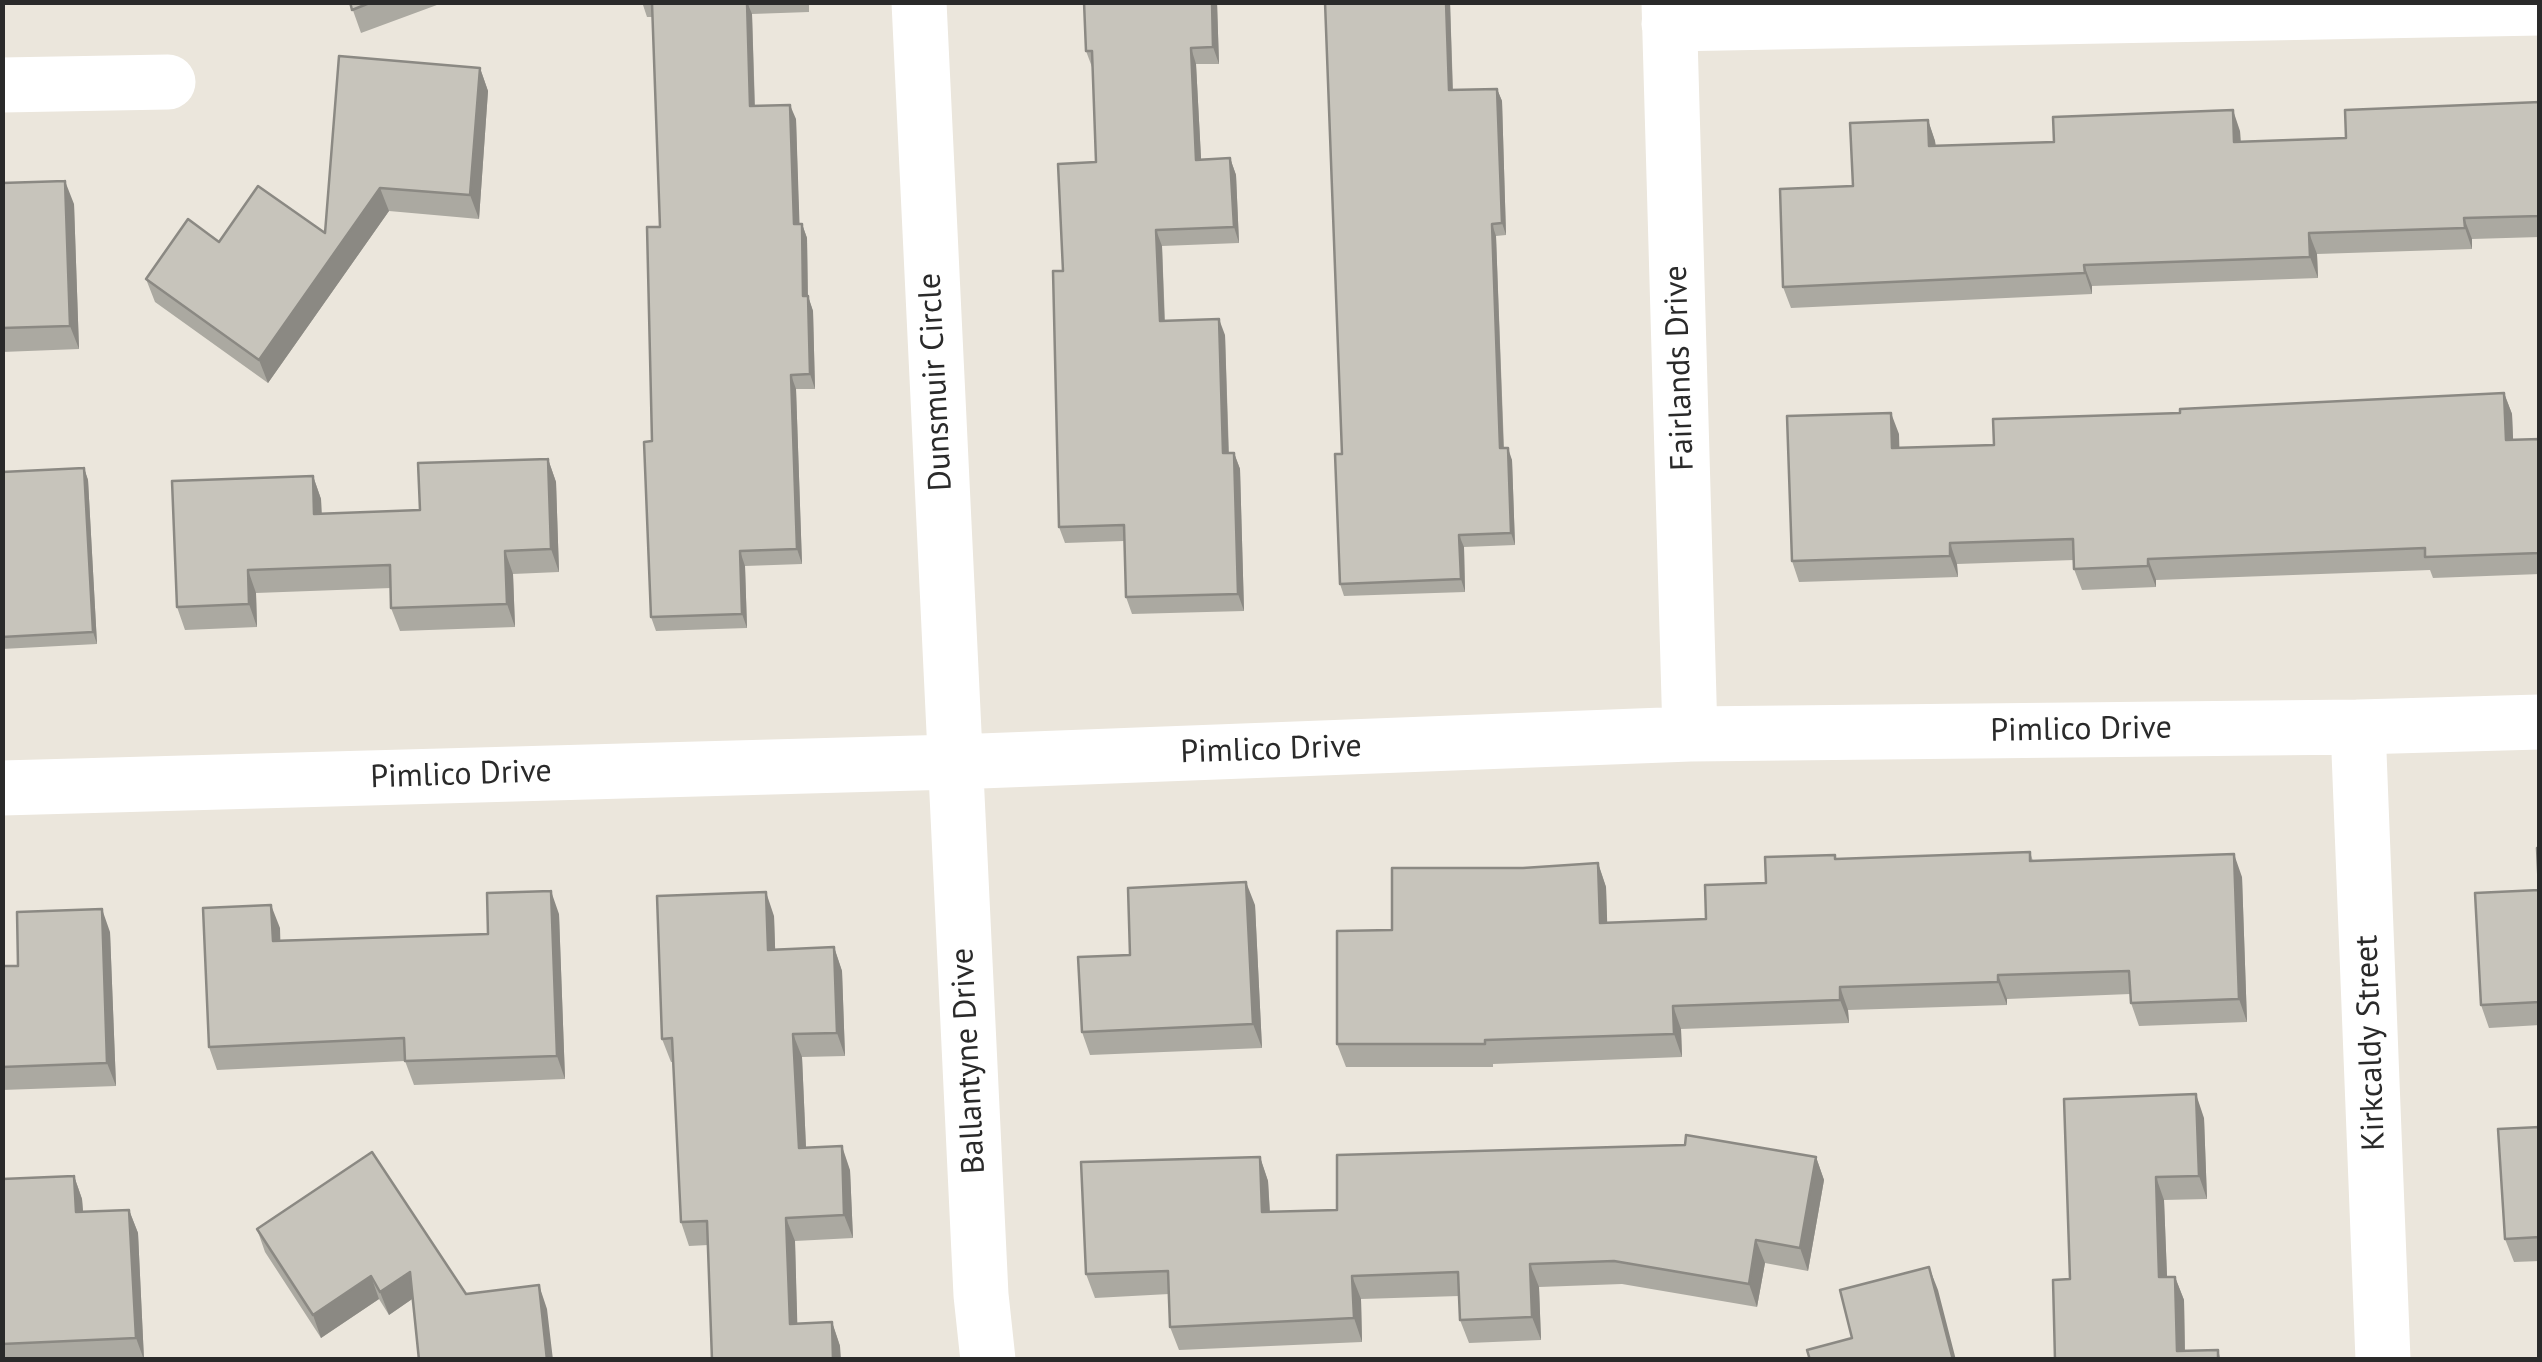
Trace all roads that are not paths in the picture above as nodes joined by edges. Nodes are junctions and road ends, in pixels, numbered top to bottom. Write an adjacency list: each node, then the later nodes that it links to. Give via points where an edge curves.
1 (919, 2): 9 (street, Dunsmuir Circle)
2 (2540, 8): 3 (street)
3 (1669, 13): 8 (street, Fairlands Drive)
4 (168, 82): 5 (street)
5 (2, 85)
6 (2540, 722): 7 (street, Pimlico Drive)
7 (2358, 727): 8 (street, Pimlico Drive); 12 (street, Kirkcaldy Street)
8 (1690, 734): 9 (street, Pimlico Drive)
9 (954, 762): 10 (street, Pimlico Drive); 11 (street, Ballantyne Drive)
10 (2, 788)
11 (988, 1360)
12 (2383, 1360)

